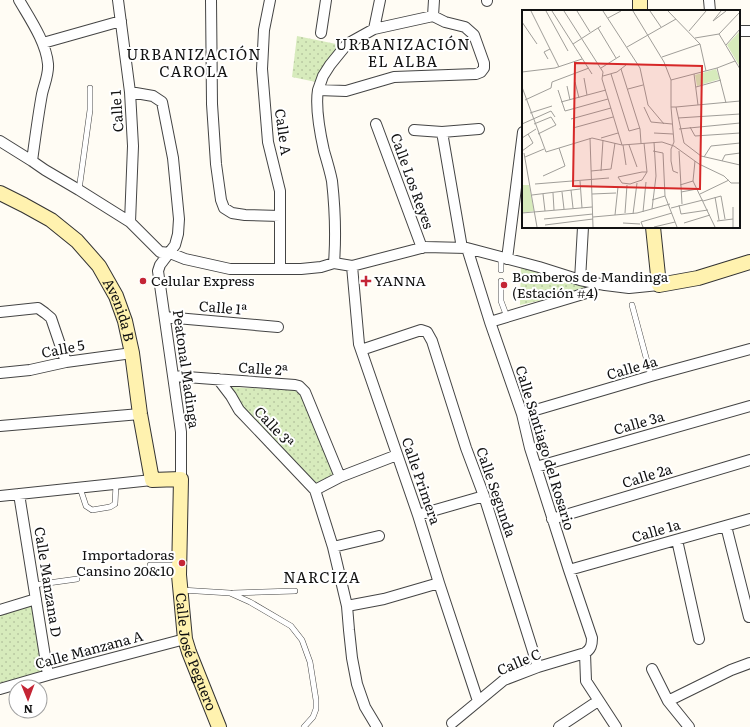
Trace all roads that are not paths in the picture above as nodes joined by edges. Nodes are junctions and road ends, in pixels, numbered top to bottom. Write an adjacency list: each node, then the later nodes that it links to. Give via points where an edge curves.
1 (19, 0): 16 (street)
2 (118, 0): 11 (street, Calle 1)
3 (211, 0): 29 (street, via 212,104 221,200 224,208 232,213 245,216)
4 (270, 0): 29 (street, Calle A, via 264,30 262,69 268,142 280,191)
5 (380, 0): 12 (street)
6 (434, 0): 10 (street)
7 (709, 0): 9 (street)
8 (323, 1): 15 (street)
9 (710, 10)
10 (433, 16): 12 (street); 18 (street, via 465,27 474,35 484,63 481,72 394,77 346,91)
11 (121, 21): 16 (street); 19 (street, Calle 1)
12 (374, 29): 18 (street, via 346,44 323,76)
13 (750, 30): 14 (street)
14 (740, 32)
15 (321, 33)
16 (43, 43): 26 (street, via 48,65)
17 (90, 88): 27 (lane, via 90,110)
18 (318, 90): 38 (street, via 317,111 332,180 336,234)
19 (130, 92): 30 (street, Calle 1, via 133,146); 35 (street, Peatonal Madinga, via 154,96 162,102 173,158 179,219 178,234)
20 (376, 124): 33 (street, Calle Los Reyes)
21 (479, 129): 23 (street)
22 (414, 130): 23 (street)
23 (442, 132): 34 (street, Calle Santiago del Rosario)
24 (522, 139): 36 (street)
25 (0, 141): 26 (street)
26 (32, 161): 27 (street)
27 (79, 190): 30 (street)
28 (0, 193): 54 (main road, Avenida B, via 51,220 77,241 99,266 116,296)
29 (280, 216): 40 (street, Calle A)
30 (130, 222): 35 (street, via 160,252)
31 (583, 228): 42 (street)
32 (653, 228): 44 (main road)
33 (422, 248): 34 (street); 39 (street)
34 (465, 248): 36 (street); 50 (street, Calle Santiago del Rosario)
35 (170, 253): 40 (street, via 230,269); 48 (street, Peatonal Madinga, via 158,271)
36 (504, 258): 41 (lane); 42 (street)
37 (750, 262): 44 (main road, via 698,278)
38 (334, 264): 39 (street); 40 (street)
39 (352, 266): 53 (street, Calle Primera)
40 (280, 269)
41 (501, 270)
42 (580, 280): 44 (street, via 629,288)
43 (501, 281): 49 (lane, via 501,301)
44 (659, 285)
45 (593, 291): 49 (street)
46 (632, 305): 58 (lane)
47 (0, 312): 55 (street, via 38,308 45,312 51,318)
48 (166, 317): 51 (street, Calle 1ª); 57 (street, Peatonal Madinga)
49 (507, 317): 50 (street)
50 (490, 322): 62 (street, Calle Santiago del Rosario)
51 (278, 327)
52 (750, 349): 58 (street, Calle 4a)
53 (361, 350): 64 (street, Calle Primera); 75 (street, Calle Segunda, via 421,330 427,332)
54 (132, 353): 55 (street, Calle 5); 61 (main road, Avenida B)
55 (66, 362): 56 (street, Calle 5)
56 (0, 373)
57 (173, 376): 59 (street, Calle 2ª); 68 (street, Peatonal Madinga, via 181,432)
58 (651, 376): 62 (street, Calle 4a)
59 (218, 380): 67 (street, Calle 2ª, via 295,385 303,389); 72 (street, Calle 3ª, via 239,410)
60 (750, 406): 66 (street, Calle 3a)
61 (140, 414): 63 (street); 69 (main road, Avenida B)
62 (522, 414): 66 (street, Calle Santiago del Rosario)
63 (0, 426)
64 (397, 455): 67 (street); 76 (street, Calle Primera)
65 (750, 460): 77 (street, Calle 2a)
66 (536, 467): 77 (street, Calle Santiago del Rosario)
67 (340, 477): 72 (street)
68 (181, 479): 69 (main road); 84 (main road, Calle José Peguero)
69 (152, 480): 70 (street)
70 (116, 484): 71 (street); 71 (lane, via 115,504 92,510 86,506)
71 (80, 488): 73 (street)
72 (315, 490): 82 (street)
73 (19, 494): 74 (street); 88 (street, Calle Manzana D)
74 (0, 496)
75 (484, 496): 76 (street); 100 (street, Calle Segunda)
76 (418, 516): 87 (street, Calle Primera)
77 (552, 519): 85 (street, Calle Santiago del Rosario)
78 (750, 519): 79 (street, Calle 1a)
79 (726, 526): 81 (street, Calle 1a); 95 (street)
80 (379, 536): 82 (street)
81 (677, 540): 85 (street, Calle 1a); 97 (street)
82 (333, 547): 93 (street)
83 (150, 565): 84 (lane)
84 (179, 565): 89 (main road, Calle José Peguero)
85 (569, 570): 98 (street, Calle Santiago del Rosario, via 592,638 590,650)
86 (77, 579): 88 (lane)
87 (439, 583): 93 (street, via 384,599); 104 (street, Calle Primera)
88 (34, 585): 92 (street, Calle Manzana D)
89 (180, 590): 91 (lane); 96 (main road, Calle José Peguero)
90 (294, 591): 91 (lane)
91 (230, 593): 109 (lane, via 291,626 302,640 310,662 316,700 313,717)
92 (36, 599): 94 (street); 102 (street, Calle Manzana D)
93 (347, 606): 110 (street, via 357,684 365,707)
94 (0, 610)
95 (749, 617)
96 (185, 639): 102 (street, Calle Manzana A); 108 (main road, Calle José Peguero)
97 (699, 639)
98 (585, 653): 100 (street, Calle C); 105 (street, via 586,681)
99 (750, 663): 106 (street)
100 (538, 667): 104 (street, Calle C, via 504,680)
101 (652, 669): 106 (street)
102 (48, 675): 103 (street, Calle Manzana A)
103 (0, 689)
104 (478, 701): 107 (street, Calle C)
105 (598, 701): 111 (street); 112 (street)
106 (668, 701): 113 (street)
107 (452, 724)
108 (219, 727)
109 (304, 727)
110 (377, 727)
111 (559, 727)
112 (616, 727)
113 (689, 727)

